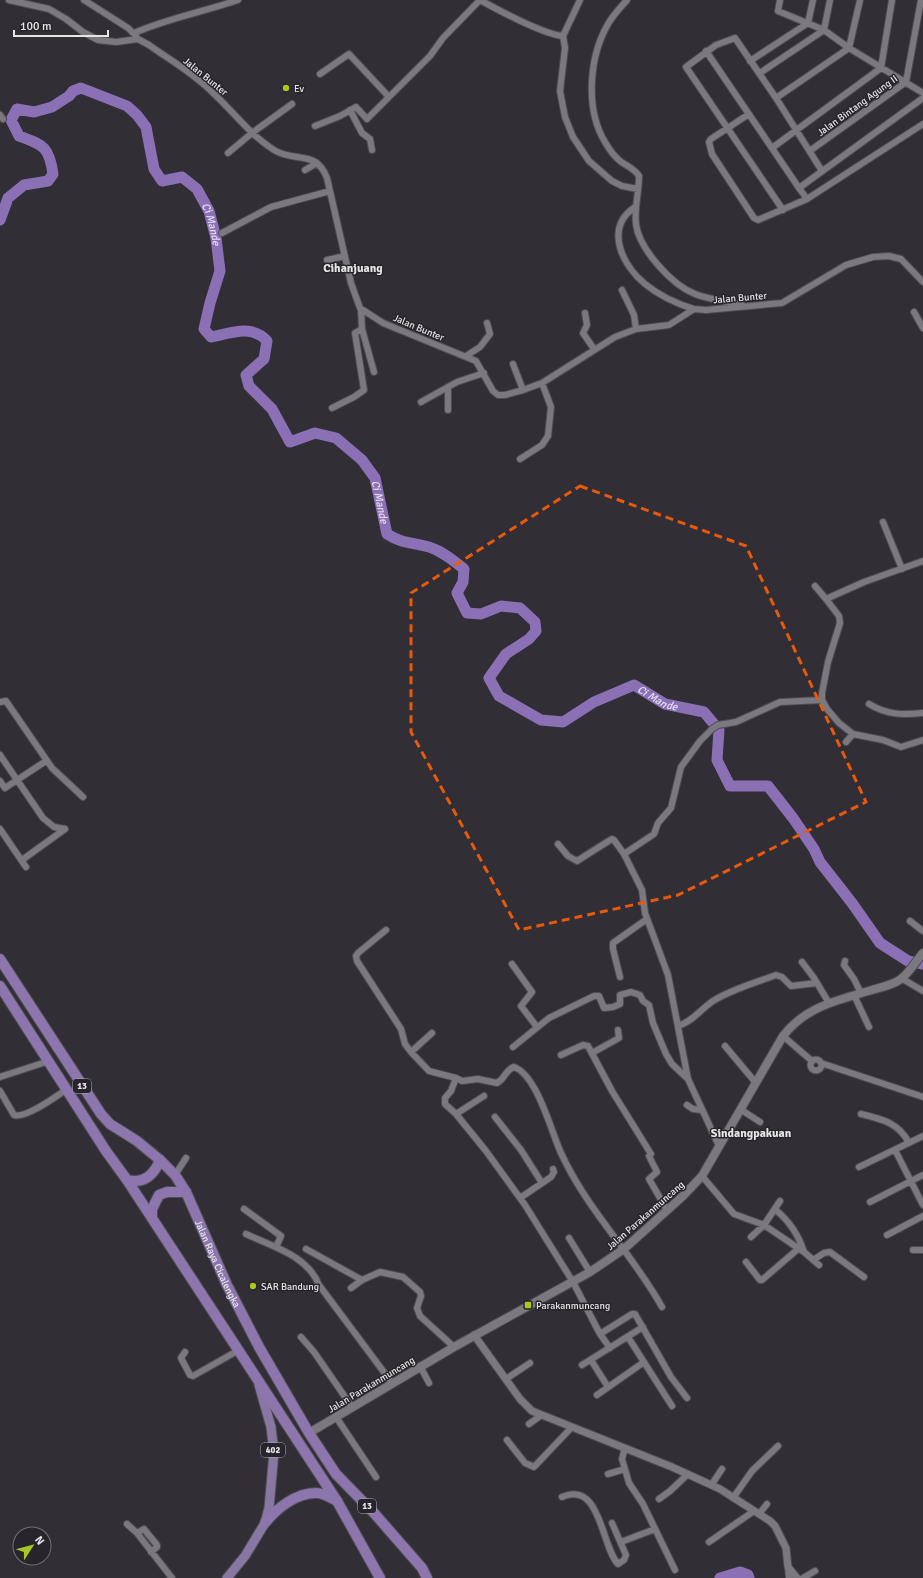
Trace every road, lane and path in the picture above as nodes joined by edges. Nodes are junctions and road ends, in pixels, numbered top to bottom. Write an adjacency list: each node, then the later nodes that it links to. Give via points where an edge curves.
1 (9, 0): 15 (street, via 49,9 98,40 116,42)
2 (84, 0): 15 (street, Jalan Bunter)
3 (238, 0): 15 (street, via 155,24)
4 (480, 0): 16 (street, via 529,25); 25 (street)
5 (580, 0): 16 (street)
6 (627, 0): 44 (street, via 608,25 602,38 593,72 592,90 594,113 604,141 616,157 638,174)
7 (780, 0): 13 (street, via 778,11)
8 (813, 0): 13 (street)
9 (830, 0): 14 (street)
10 (860, 0): 17 (street)
11 (892, 0): 20 (street)
12 (921, 0): 23 (street, Jalan Bintang Agung II)
13 (808, 23): 14 (street); 19 (street)
14 (824, 30): 17 (street); 21 (street)
15 (136, 36): 35 (street, Jalan Bunter, via 210,89)
16 (563, 36): 44 (street, via 565,48 560,91 572,136 589,161 612,181)
17 (849, 48): 20 (street); 26 (street)
18 (706, 51): 19 (street, via 735,38); 30 (street); 33 (street, via 686,67)
19 (750, 61): 21 (street)
20 (881, 68): 23 (street); 34 (street)
21 (760, 73): 26 (street)
22 (320, 74): 25 (street, via 349,54)
23 (906, 82): 24 (street); 38 (street, Jalan Bintang Agung II)
24 (923, 93)
25 (389, 97): 29 (street, via 367,119 357,107)
26 (776, 98): 34 (street)
27 (923, 98): 42 (street)
28 (292, 104): 35 (street)
29 (350, 110): 32 (street); 37 (street, via 362,133 370,139)
30 (750, 114): 33 (street); 36 (street)
31 (923, 124): 46 (street)
32 (315, 126)
33 (727, 128): 48 (street); 48 (street, via 711,139 710,148 754,218 758,220)
34 (797, 130): 36 (street); 38 (street)
35 (252, 133): 39 (street); 40 (street, Jalan Bunter, via 275,150)
36 (772, 148): 43 (street)
37 (372, 150)
38 (810, 150): 42 (street)
39 (228, 153)
40 (317, 162): 41 (street); 45 (street, via 324,171)
41 (305, 170)
42 (822, 171): 43 (street)
43 (799, 188): 46 (street)
44 (638, 190): 47 (street)
45 (330, 191): 49 (street, via 271,207); 50 (street)
46 (807, 199): 48 (street)
47 (635, 207): 54 (street, via 636,226 643,247 668,276 694,294); 55 (street, via 626,214 620,224 618,237 623,256 644,283 670,300)
48 (783, 210)
49 (222, 233)
50 (345, 256): 51 (street); 56 (street, via 355,298)
51 (327, 260)
52 (923, 282): 54 (street, Jalan Bunter, via 901,259 889,256 873,257 846,265 782,303)
53 (622, 290): 62 (street, via 634,315)
54 (750, 306): 55 (street, Jalan Bunter)
55 (694, 309): 62 (street, Jalan Bunter, via 669,325)
56 (361, 310): 61 (street); 64 (street, Jalan Bunter, via 383,323)
57 (914, 312): 60 (street)
58 (585, 313): 63 (street, via 587,325 583,334)
59 (487, 323): 64 (street, via 490,334 480,347)
60 (923, 328)
61 (362, 329): 66 (street); 72 (street, via 355,334 364,390)
62 (636, 329): 63 (street, Jalan Bunter)
63 (594, 349): 68 (street, Jalan Bunter)
64 (466, 356): 67 (street, Jalan Bunter, via 476,361)
65 (514, 364): 70 (street)
66 (374, 372)
67 (484, 373): 69 (street); 70 (street, Jalan Bunter, via 493,391 498,395)
68 (542, 383): 70 (street, Jalan Bunter); 74 (street, via 551,406 548,436 542,445)
69 (448, 387): 71 (street); 73 (street)
70 (523, 390)
71 (422, 402)
72 (332, 408)
73 (448, 410)
74 (520, 459)
75 (883, 522): 77 (street)
76 (923, 561): 77 (street)
77 (902, 569): 79 (street)
78 (815, 586): 79 (street)
79 (826, 599): 80 (street, via 840,623 828,662)
80 (822, 700): 84 (street, via 835,720); 94 (street, via 780,702 712,729 681,767 671,808 658,823 654,834)
81 (0, 702): 88 (street, via 6,700)
82 (869, 704): 83 (street, via 900,715)
83 (923, 714)
84 (853, 734): 85 (street, via 883,740 901,747); 86 (street)
85 (923, 740)
86 (846, 742)
87 (0, 754): 89 (street)
88 (46, 760): 89 (street); 91 (street)
89 (18, 780): 90 (street, via 5,788); 95 (street, via 47,822 54,827 65,829)
90 (0, 781)
91 (84, 798)
92 (0, 829): 95 (street)
93 (558, 844): 94 (street, via 568,856 577,861 612,840)
94 (624, 854): 97 (street, via 640,886)
95 (22, 860): 96 (street)
96 (26, 867)
97 (647, 919): 106 (street, via 614,943 613,950); 113 (street, via 668,975)
98 (910, 921): 100 (street)
99 (386, 930): 121 (street, via 356,956 364,973 401,1029 405,1044)
100 (923, 931)
101 (922, 954): 107 (main road, Jalan Parakanmuncang)
102 (0, 959): 145 (highway, Jalan Raya Cicalengka / 13, via 101,1114 110,1124)
103 (845, 961): 111 (street, via 844,965 854,979)
104 (802, 962): 108 (street)
105 (512, 964): 114 (street, via 532,992 521,1006)
106 (620, 977)
107 (901, 978): 110 (street); 111 (main road, Jalan Parakanmuncang)
108 (817, 983): 112 (street); 113 (street, via 791,986 776,975 728,993)
109 (0, 986): 124 (highway, 13)
110 (923, 991)
111 (858, 994): 112 (main road, Jalan Parakanmuncang); 115 (street)
112 (829, 1003): 118 (main road, Jalan Parakanmuncang, via 804,1015)
113 (678, 1026): 127 (street)
114 (537, 1027): 120 (street); 127 (street, via 560,1012 594,996 599,996 606,1009 620,1004 620,995 635,993 649,1005 653,1023 666,1054)
115 (869, 1027)
116 (618, 1030): 122 (street, via 619,1038)
117 (432, 1033): 121 (street)
118 (783, 1036): 128 (main road, Jalan Parakanmuncang); 132 (street, via 812,1061 818,1059 821,1063)
119 (725, 1046): 128 (street)
120 (513, 1047)
121 (412, 1052): 126 (street, via 429,1071)
122 (592, 1053): 123 (street, via 588,1046 583,1045); 160 (street, via 618,1101 652,1154 649,1156 657,1172 649,1179)
123 (561, 1055)
124 (49, 1061): 125 (street); 129 (highway, 13)
125 (0, 1077)
126 (456, 1078): 136 (street, via 444,1101); 171 (street, via 462,1081 478,1079 497,1083 514,1067 526,1074 538,1093 567,1164 591,1205)
127 (688, 1079): 135 (street)
128 (756, 1083): 134 (main road, Jalan Parakanmuncang)
129 (67, 1089): 130 (street, via 34,1110 19,1116 14,1115); 151 (highway, 13, via 106,1151)
130 (0, 1090)
131 (484, 1096): 136 (street)
132 (923, 1097)
133 (687, 1104): 135 (street, via 693,1109)
134 (740, 1109): 139 (street); 142 (main road, Jalan Parakanmuncang)
135 (701, 1110): 142 (street)
136 (456, 1114): 155 (street)
137 (861, 1114): 141 (street, via 891,1123 902,1131)
138 (495, 1118): 153 (street, via 521,1150)
139 (760, 1122)
140 (923, 1136): 141 (street)
141 (909, 1143): 143 (street)
142 (719, 1146): 150 (main road, Jalan Parakanmuncang)
143 (896, 1150): 146 (street); 152 (street)
144 (186, 1158): 148 (street)
145 (160, 1160): 148 (highway, Jalan Raya Cicalengka / 13); 151 (highway, via 146,1179 138,1182)
146 (859, 1167)
147 (553, 1169): 153 (street, via 554,1174)
148 (175, 1175): 154 (highway, Jalan Raya Cicalengka / 13)
149 (923, 1175): 152 (street)
150 (702, 1176): 160 (main road, Jalan Parakanmuncang); 164 (street, via 734,1214)
151 (128, 1180): 163 (highway, 13)
152 (911, 1182): 157 (street); 158 (street)
153 (542, 1183): 155 (street)
154 (186, 1192): 163 (highway, via 167,1192 159,1195 152,1209); 211 (highway, Jalan Raya Cicalengka / 13, via 227,1285 252,1334)
155 (520, 1198): 181 (street)
156 (780, 1201): 161 (street)
157 (870, 1202)
158 (923, 1204)
159 (244, 1209): 169 (street, via 281,1236)
160 (667, 1210): 171 (main road, Jalan Parakanmuncang)
161 (776, 1210): 164 (street); 172 (street, via 794,1231 801,1243)
162 (923, 1216): 166 (street)
163 (152, 1218): 191 (highway, 13)
164 (764, 1226): 167 (street); 172 (street)
165 (246, 1234): 169 (street)
166 (887, 1235)
167 (751, 1237)
168 (569, 1238): 178 (street)
169 (276, 1247): 201 (street, via 312,1272)
170 (306, 1249): 180 (street)
171 (624, 1249): 178 (main road, Jalan Parakanmuncang); 183 (street, via 644,1276)
172 (801, 1250): 175 (street); 176 (street, via 762,1280)
173 (913, 1250): 174 (street)
174 (923, 1250)
175 (813, 1260): 177 (street); 179 (street, via 830,1252)
176 (746, 1262)
177 (819, 1265)
178 (590, 1272): 181 (main road, Jalan Parakanmuncang)
179 (864, 1277)
180 (362, 1280): 182 (street); 189 (street, via 380,1272 403,1276 420,1292 417,1308 420,1316)
181 (573, 1282): 185 (street); 186 (main road, Jalan Parakanmuncang)
182 (351, 1288)
183 (662, 1308)
184 (643, 1327): 185 (street, via 634,1314); 188 (street); 204 (street, via 671,1376)
185 (600, 1334): 190 (street)
186 (474, 1336): 189 (main road, Jalan Parakanmuncang); 199 (street)
187 (301, 1337): 206 (street)
188 (628, 1337): 190 (street); 194 (street)
189 (454, 1347): 197 (main road, Jalan Parakanmuncang)
190 (610, 1348): 193 (street)
191 (239, 1350): 192 (street, via 193,1376 181,1358); 198 (highway, 13)
192 (185, 1352)
193 (591, 1360): 196 (street); 202 (street)
194 (644, 1362): 202 (street); 205 (street)
195 (530, 1363): 199 (street)
196 (582, 1365)
197 (420, 1366): 200 (street); 201 (main road, Jalan Parakanmuncang)
198 (257, 1378): 224 (highway, 13); 227 (main road, 402, via 271,1427 274,1452 269,1508)
199 (506, 1379): 207 (street, via 526,1407)
200 (429, 1383)
201 (392, 1384): 206 (main road, Jalan Parakanmuncang)
202 (608, 1387): 203 (street)
203 (597, 1395)
204 (687, 1398)
205 (672, 1406)
206 (352, 1407): 208 (main road, Jalan Parakanmuncang)
207 (540, 1416): 209 (street); 210 (street)
208 (336, 1417): 211 (main road, Jalan Parakanmuncang); 219 (street)
209 (528, 1424)
210 (571, 1428): 212 (street, via 534,1467 525,1463); 214 (street)
211 (310, 1433): 241 (highway, Jalan Raya Cicalengka / 13, via 336,1474 374,1513 422,1568)
212 (507, 1440)
213 (778, 1446): 222 (street, via 752,1471)
214 (625, 1448): 215 (street, via 622,1459); 218 (street)
215 (625, 1469): 217 (street); 230 (street, via 629,1483)
216 (722, 1469): 220 (street)
217 (608, 1474)
218 (688, 1474): 220 (street); 223 (street)
219 (376, 1477)
220 (712, 1484): 222 (street)
221 (562, 1497): 232 (street, via 570,1493 585,1497 595,1521 605,1532 609,1550 618,1564 626,1555)
222 (733, 1498): 226 (street)
223 (659, 1499)
224 (337, 1501): 227 (highway, 402, via 318,1493 304,1495 280,1507); 240 (highway, 13)
225 (767, 1504): 226 (street)
226 (756, 1512): 233 (street); 237 (street, via 770,1521 779,1532)
227 (265, 1523): 239 (main road, 402, via 245,1556)
228 (612, 1523): 232 (street)
229 (127, 1524): 231 (street)
230 (655, 1529): 232 (street); 235 (street)
231 (137, 1533): 234 (street); 234 (street, via 144,1529 158,1545)
232 (621, 1542)
233 (709, 1542)
234 (151, 1552): 238 (street)
235 (675, 1570)
236 (815, 1571): 237 (street)
237 (794, 1575)
238 (172, 1578)
239 (227, 1578)
240 (380, 1578)
241 (427, 1578)

